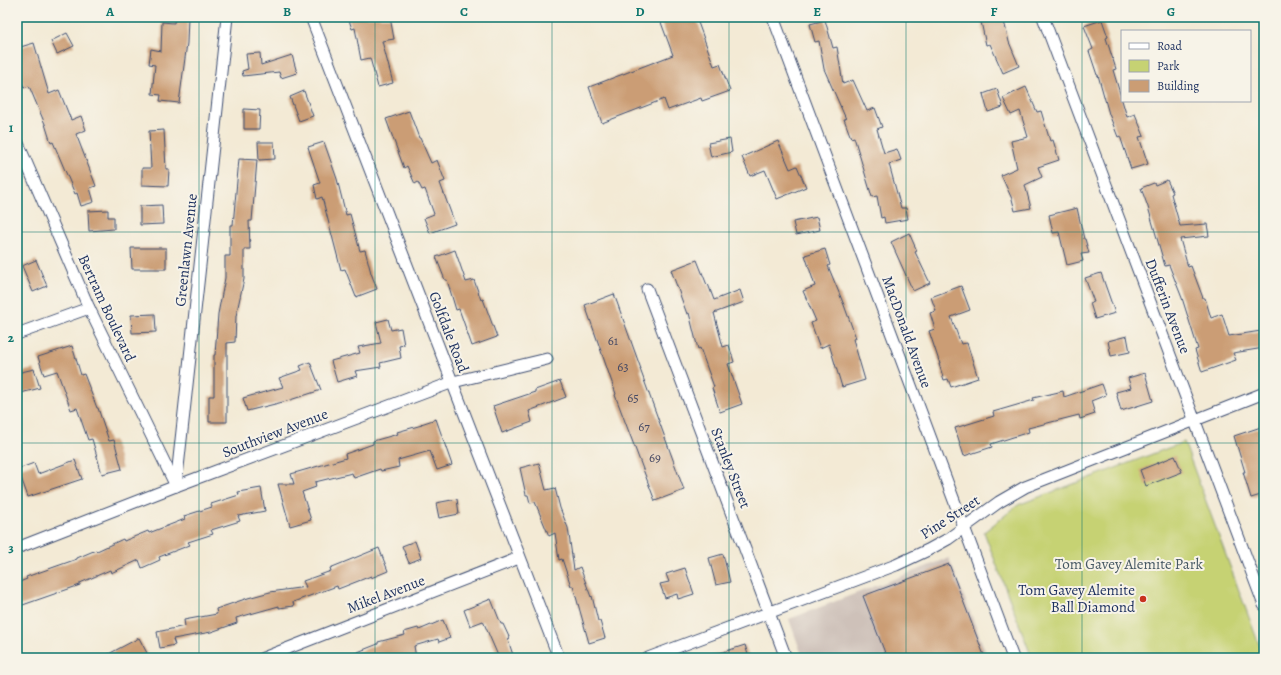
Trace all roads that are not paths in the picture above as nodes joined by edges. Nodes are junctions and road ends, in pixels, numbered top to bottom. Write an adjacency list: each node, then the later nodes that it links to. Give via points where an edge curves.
1 (227, 17): 13 (street, Greenlawn Avenue)
2 (311, 17): 10 (street, Golfdale Road)
3 (773, 17): 14 (street, MacDonald Avenue)
4 (1043, 17): 12 (street, Dufferin Avenue)
5 (18, 145): 7 (street, Bertram Boulevard)
6 (647, 289): 18 (street, Stanley Street)
7 (89, 308): 8 (street); 13 (street, Bertram Boulevard)
8 (17, 334)
9 (547, 359): 10 (street, Southview Avenue)
10 (453, 382): 13 (street, Southview Avenue); 16 (street, Golfdale Road)
11 (1264, 393): 12 (street, Pine Street)
12 (1195, 420): 14 (street, Pine Street, via 1025,487 999,502); 17 (street, Dufferin Avenue)
13 (176, 486): 15 (street, Southview Avenue)
14 (964, 528): 18 (street, Pine Street, via 928,550 896,565); 23 (street, MacDonald Avenue)
15 (17, 548)
16 (519, 558): 19 (street, Mikel Avenue); 20 (street, Golfdale Road)
17 (1264, 605)
18 (769, 612): 21 (street, Pine Street); 22 (street, Stanley Street)
19 (263, 658)
20 (559, 658)
21 (648, 658)
22 (786, 658)
23 (1013, 658)

